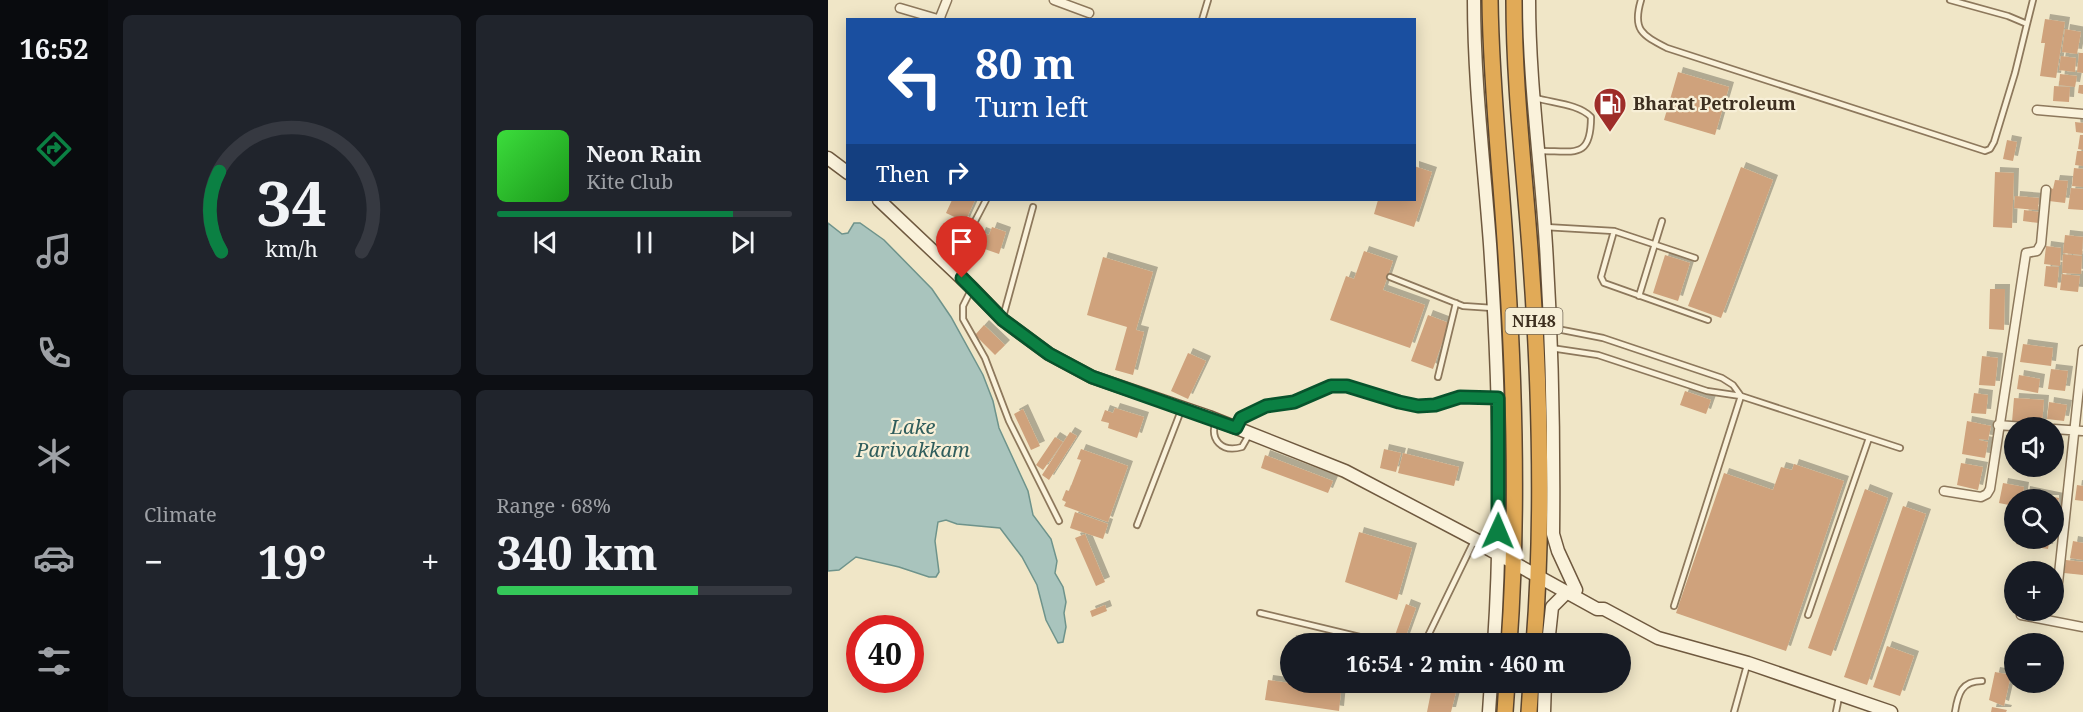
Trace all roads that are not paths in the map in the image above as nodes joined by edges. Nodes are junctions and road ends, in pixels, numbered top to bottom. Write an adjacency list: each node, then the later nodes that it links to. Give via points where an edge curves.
1 (947, 0): 14 (street)
2 (1054, 0): 12 (street)
3 (1208, 0): 15 (lane)
4 (1474, 0): 37 (street)
5 (1490, 0): 61 (highway, NH48, via 1513,381)
6 (1514, 0): 63 (highway, NH48, via 1534,323 1539,458)
7 (1529, 0): 17 (street)
8 (1641, 0): 16 (lane, via 1636,15 1639,27 1649,39 1667,48 1985,151 1994,142)
9 (1950, 0): 16 (lane)
10 (2033, 0): 16 (lane)
11 (900, 8): 13 (street)
12 (1089, 13)
13 (936, 18)
14 (940, 18)
15 (1203, 18)
16 (2028, 24)
17 (1534, 97): 20 (street); 20 (lane, via 1578,109 1591,117 1591,136 1582,149)
18 (2037, 110): 19 (street)
19 (2083, 114)
20 (1538, 151): 28 (street)
21 (828, 158): 22 (street)
22 (846, 172)
23 (2046, 190): 48 (street, via 2041,244 2037,251 2026,253)
24 (880, 201): 32 (street)
25 (985, 201): 32 (lane)
26 (1033, 207): 38 (lane)
27 (1662, 221): 30 (lane)
28 (1544, 227): 29 (lane); 40 (street)
29 (1614, 231): 30 (lane); 35 (lane, via 1602,280)
30 (1655, 244): 31 (lane); 35 (lane)
31 (1695, 258)
32 (951, 267): 34 (street)
33 (1390, 277): 36 (lane)
34 (972, 288): 38 (street); 58 (lane, via 963,306 963,319 985,357 1009,421)
35 (1639, 296): 39 (lane)
36 (1456, 303): 37 (lane); 43 (lane)
37 (1494, 308): 45 (street)
38 (1003, 320): 46 (street, via 1049,354 1092,377)
39 (1708, 320)
40 (1550, 327): 41 (street); 44 (lane, via 1603,338 1722,378)
41 (1551, 348): 44 (lane, via 1598,355 1707,391); 64 (street, via 1553,534)
42 (2083, 350): 52 (street)
43 (1438, 376)
44 (1741, 396): 55 (lane); 65 (lane)
45 (1498, 398): 50 (lane, via 1460,397 1418,406 1347,386 1331,386 1294,402 1266,406 1241,418); 61 (street)
46 (1182, 408): 47 (street); 59 (lane)
47 (1216, 420): 50 (street); 54 (lane, via 1213,433 1223,446 1242,447)
48 (1998, 424): 49 (street); 57 (street, via 1987,494 1981,497)
49 (2004, 425)
50 (1236, 428): 54 (street)
51 (2064, 430): 52 (street)
52 (2073, 430): 53 (street); 62 (street)
53 (2083, 432)
54 (1250, 433): 60 (street, via 1345,471)
55 (1869, 438): 56 (lane); 68 (lane)
56 (1900, 448)
57 (1944, 491)
58 (1059, 521)
59 (1137, 525)
60 (1478, 541): 61 (street, via 1488,542); 73 (lane)
61 (1505, 554): 63 (street); 74 (street); 75 (highway, NH48)
62 (2060, 561)
63 (1537, 572): 64 (street); 69 (highway, NH48)
64 (1571, 591): 66 (street); 78 (street, via 1600,603 1604,609 1658,638)
65 (1674, 606)
66 (1552, 607): 69 (street); 77 (street)
67 (1260, 613): 72 (lane)
68 (1808, 615)
69 (1536, 618): 76 (highway, NH48)
70 (2052, 621): 71 (street)
71 (2083, 627)
72 (1343, 633)
73 (1430, 633)
74 (1495, 633)
75 (1509, 633)
76 (1535, 633)
77 (1549, 633)
78 (1748, 663): 84 (street); 89 (lane)
79 (1982, 681): 92 (lane, via 1964,686)
80 (1490, 693): 85 (street)
81 (1506, 693): 86 (highway)
82 (1531, 693): 87 (highway)
83 (1545, 693): 88 (street)
84 (1839, 694): 90 (lane); 91 (street)
85 (1489, 712)
86 (1504, 712)
87 (1529, 712)
88 (1544, 712)
89 (1734, 712)
90 (1836, 712)
91 (1891, 712)
92 (1955, 712)

